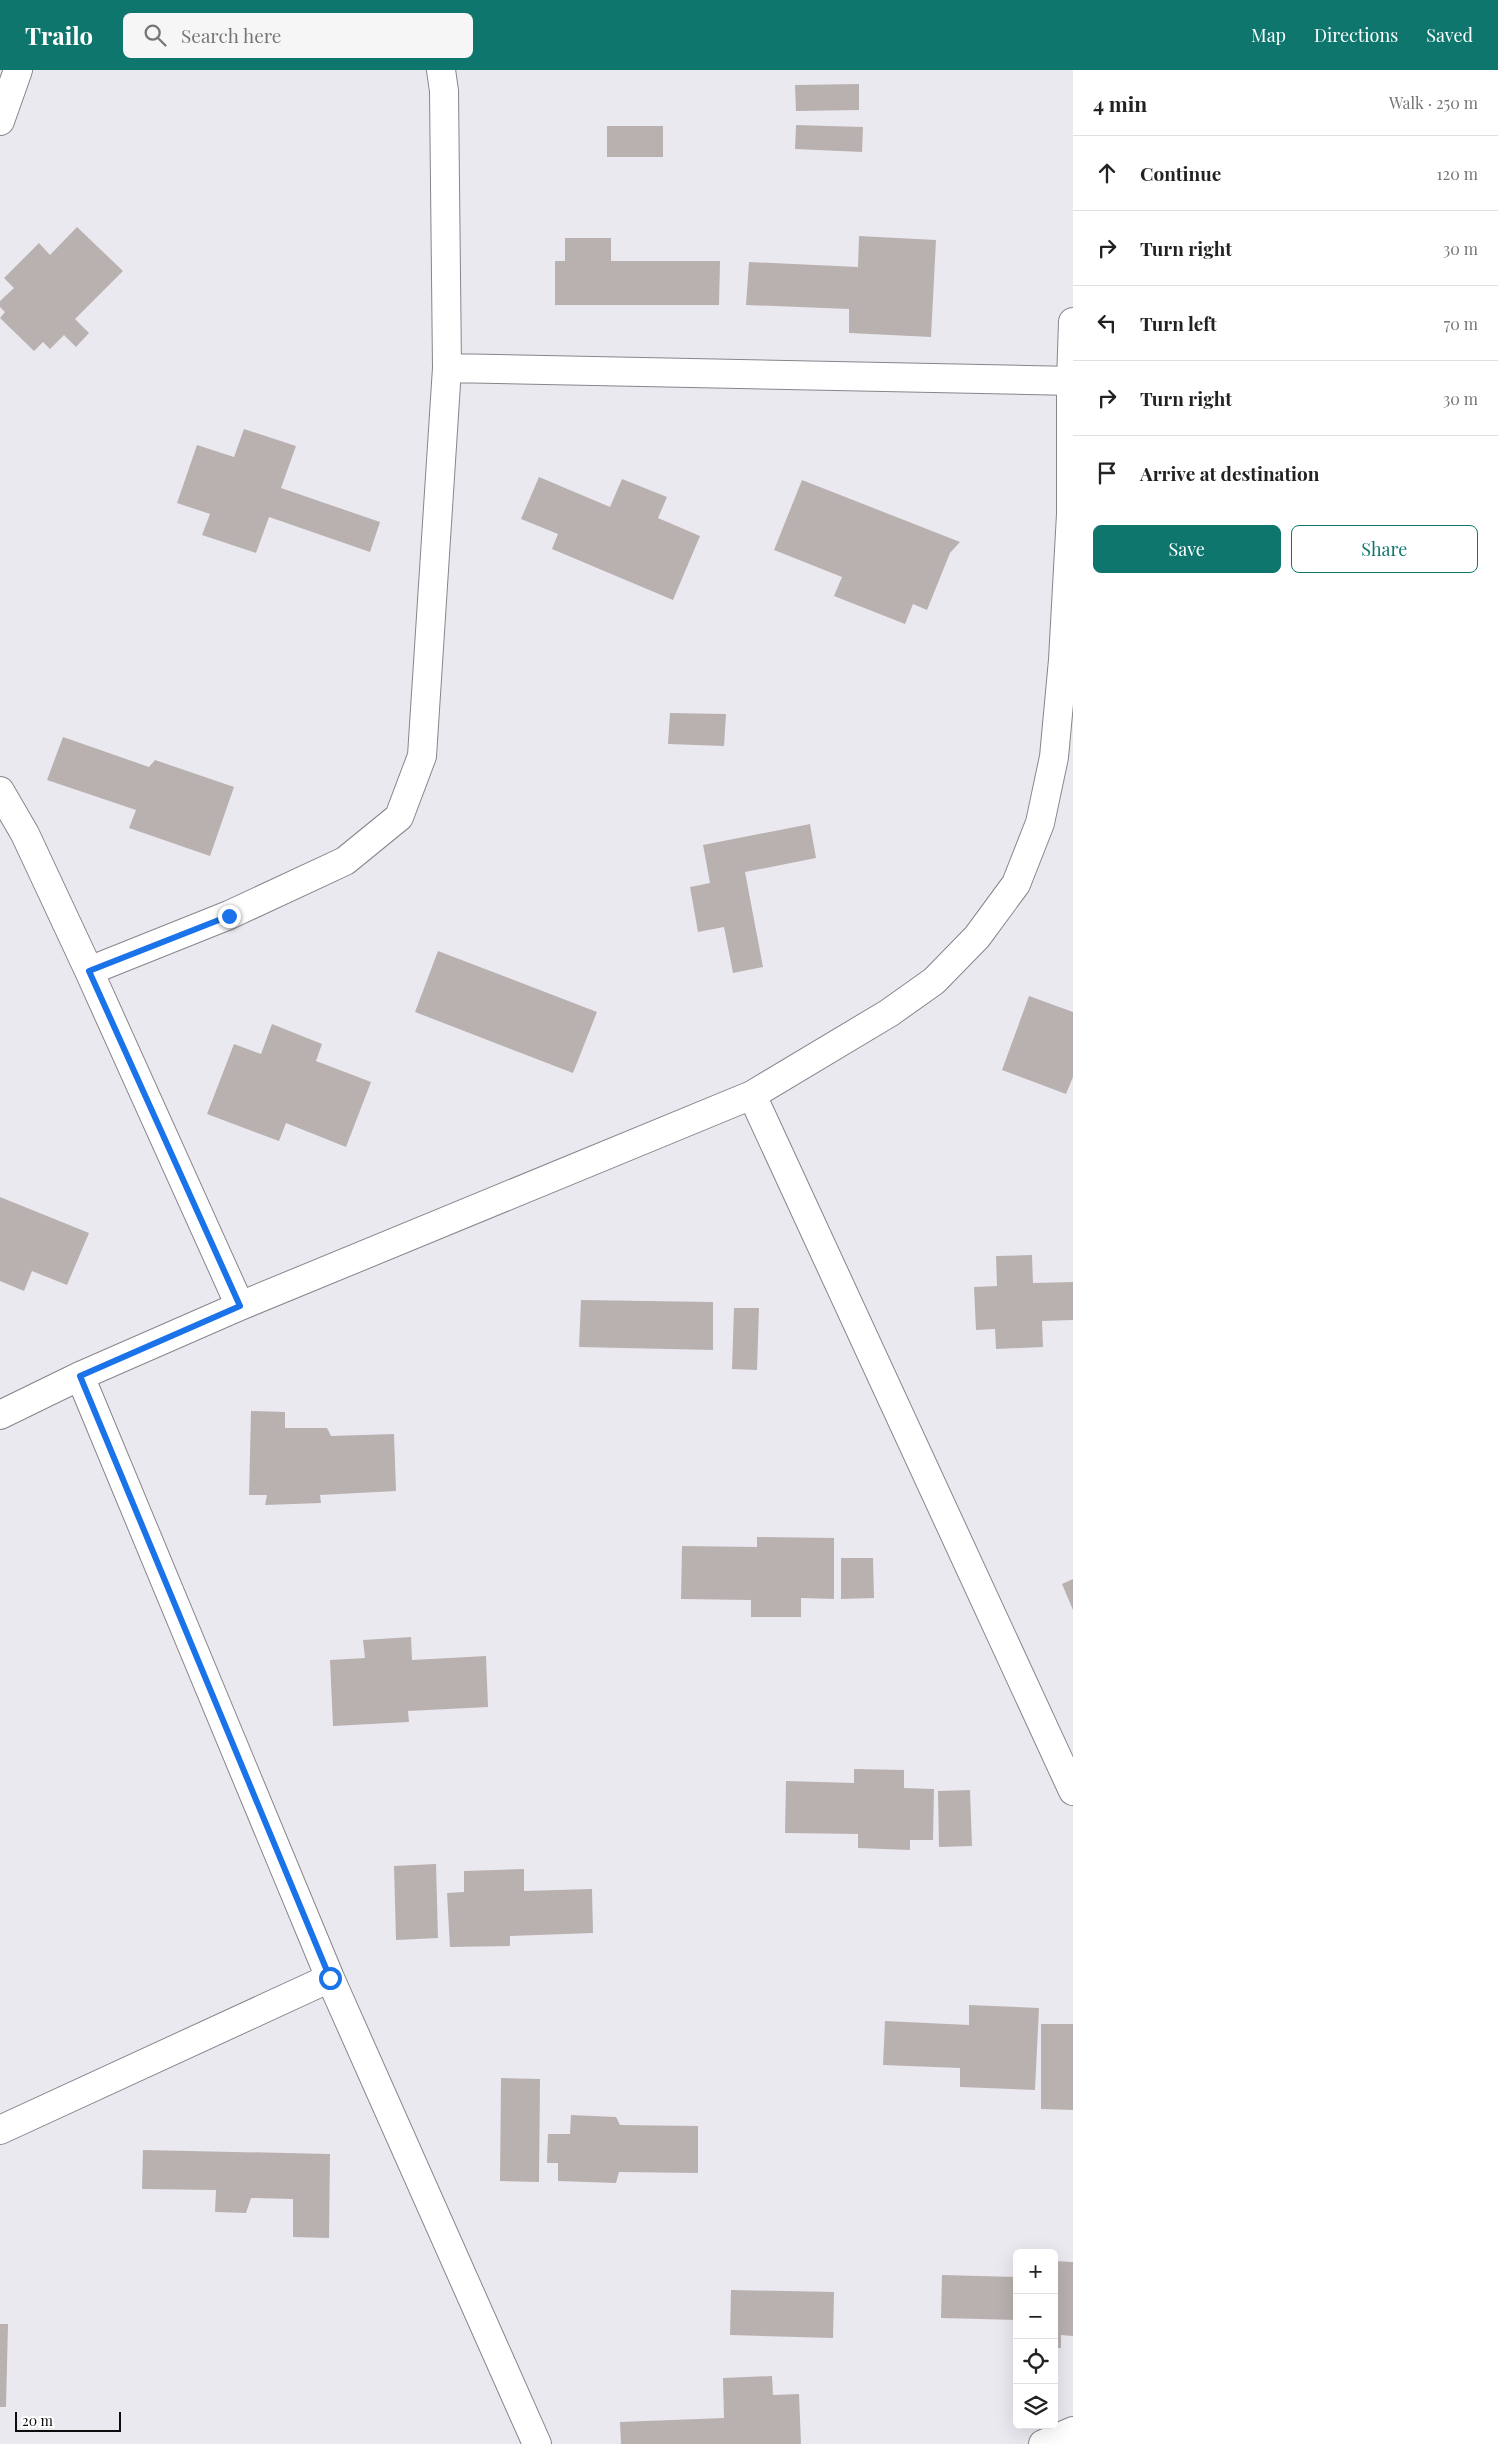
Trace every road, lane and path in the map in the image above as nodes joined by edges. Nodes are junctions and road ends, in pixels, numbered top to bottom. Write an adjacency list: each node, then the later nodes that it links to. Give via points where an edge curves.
1 (18, 70): 3 (lane)
2 (441, 70): 5 (lane, via 444,91)
3 (0, 121)
4 (1073, 322): 6 (lane)
5 (447, 368): 6 (lane); 8 (lane, via 422,756 400,817 345,861 229,916)
6 (1072, 381): 9 (lane, via 1071,514 1054,757 1040,823 1016,884 977,937 934,981 889,1013)
7 (0, 791): 8 (lane, via 25,834)
8 (89, 971): 10 (lane)
9 (752, 1095): 10 (lane); 13 (lane)
10 (240, 1306): 11 (lane)
11 (80, 1376): 12 (lane); 14 (lane)
12 (0, 1415)
13 (1073, 1791)
14 (330, 1978): 15 (lane); 17 (lane)
15 (0, 2130)
16 (1073, 2430): 18 (lane)
17 (537, 2444)
18 (1043, 2444)

